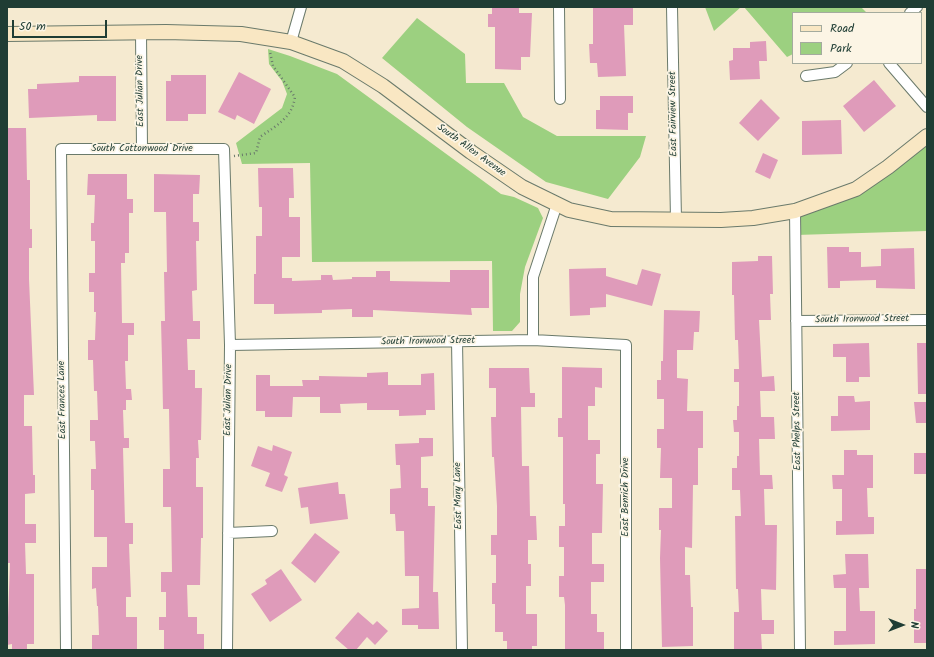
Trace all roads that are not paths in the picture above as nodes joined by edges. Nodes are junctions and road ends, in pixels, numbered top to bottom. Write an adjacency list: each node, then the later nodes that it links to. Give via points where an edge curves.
1 (301, 7): 6 (street)
2 (560, 7): 10 (street)
3 (672, 7): 18 (street, East Fairview Street)
4 (140, 32): 5 (street, South Allen Avenue); 6 (street, South Allen Avenue, via 241,34); 14 (street, East Julian Drive)
5 (7, 34)
6 (291, 42): 16 (street, South Allen Avenue, via 343,61 383,86 522,187)
7 (846, 64): 9 (street, via 835,72)
8 (890, 64): 11 (street)
9 (806, 76)
10 (560, 99)
11 (927, 107)
12 (927, 136): 17 (street, South Allen Avenue, via 856,189)
13 (61, 149): 14 (street, South Cottonwood Drive); 27 (street, East Frances Lane)
14 (142, 149): 15 (street, South Cottonwood Drive)
15 (224, 154): 23 (street, East Julian Drive)
16 (557, 204): 18 (street, South Allen Avenue, via 569,210 611,219); 21 (street, via 533,277)
17 (795, 211): 18 (street, South Allen Avenue, via 752,218); 20 (street, East Phelps Street)
18 (676, 220)
19 (927, 320): 20 (street, South Ironwood Street)
20 (796, 321): 31 (street, East Phelps Street)
21 (533, 340): 22 (street, South Ironwood Street); 24 (street, South Ironwood Street)
22 (457, 341): 23 (street, South Ironwood Street); 29 (street, East Mary Lane)
23 (230, 345): 26 (street, East Julian Drive)
24 (626, 345): 30 (street, East Benrich Drive)
25 (272, 531): 26 (street)
26 (228, 533): 28 (street, East Julian Drive)
27 (66, 650)
28 (227, 650)
29 (462, 650)
30 (626, 650)
31 (800, 650)

